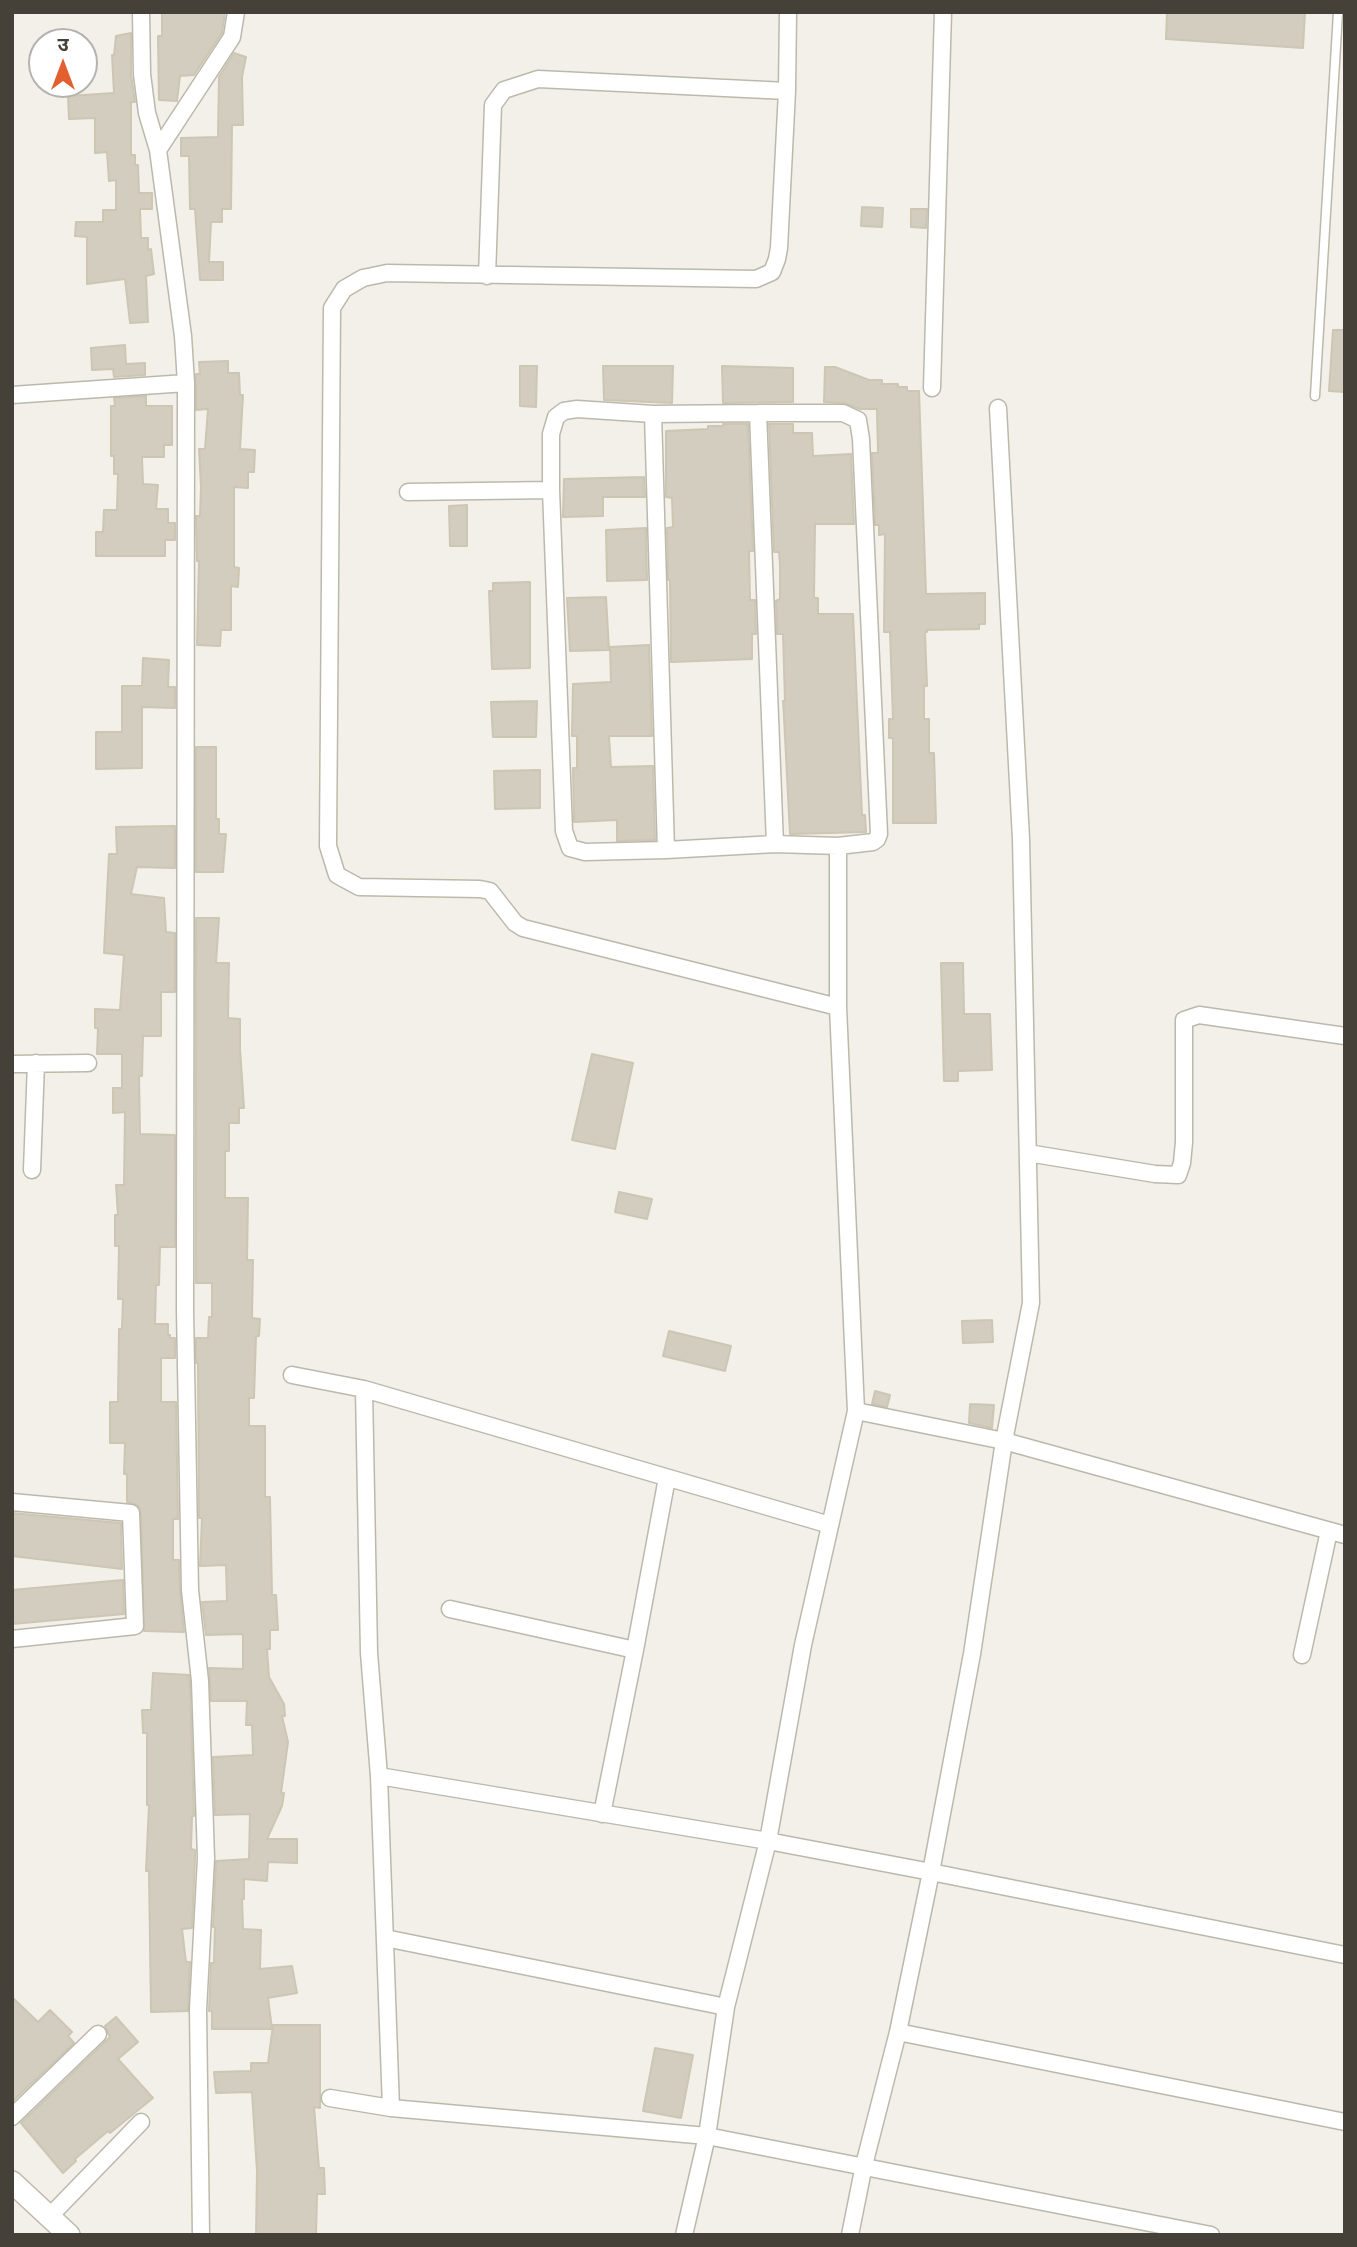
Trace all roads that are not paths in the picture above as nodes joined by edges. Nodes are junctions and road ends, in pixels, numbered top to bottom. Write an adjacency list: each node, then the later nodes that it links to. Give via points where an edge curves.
1 (141, 12): 7 (street, via 142,74)
2 (236, 12): 7 (street, via 232,37)
3 (788, 12): 6 (street)
4 (943, 12): 10 (street)
5 (1338, 12): 12 (lane)
6 (787, 91): 8 (street, via 779,248 772,272 756,279); 8 (street, via 538,79 504,90 494,105)
7 (158, 150): 9 (street)
8 (486, 276): 21 (street, via 387,273 363,278 344,289 332,308 328,846 337,875 359,887 490,891 523,928)
9 (186, 383): 11 (street); 59 (street, via 185,1310 190,1591 200,1681 205,1858 198,2010)
10 (932, 388)
11 (12, 395)
12 (1315, 396)
13 (998, 408): 26 (street, via 1021,839)
14 (758, 413): 15 (street); 18 (street); 19 (street, via 843,412 858,420 878,834 873,842)
15 (653, 414): 16 (street, via 564,411 556,417 551,435); 20 (street)
16 (551, 490): 17 (street); 20 (street, via 564,831 570,848 585,852)
17 (408, 492)
18 (775, 844): 19 (street); 20 (street)
19 (838, 846): 21 (street)
20 (666, 850)
21 (838, 1007): 30 (street)
22 (1345, 1036): 26 (street, via 1199,1015 1184,1020 1184,1142 1178,1175)
23 (36, 1063): 24 (street); 25 (street); 27 (street)
24 (88, 1063)
25 (12, 1064)
26 (1028, 1153): 31 (street, via 1031,1303)
27 (33, 1170)
28 (292, 1375): 29 (street)
29 (364, 1389): 32 (street); 40 (street, via 369,1653)
30 (856, 1411): 31 (street); 34 (street)
31 (1004, 1441): 35 (street); 43 (street, via 972,1654)
32 (667, 1478): 34 (street); 38 (street)
33 (12, 1502): 37 (street, via 131,1513 135,1626)
34 (830, 1525): 42 (street)
35 (1337, 1533): 39 (street)
36 (450, 1609): 38 (street)
37 (12, 1639)
38 (635, 1650): 41 (street)
39 (1302, 1655)
40 (379, 1776): 41 (street); 44 (street)
41 (602, 1814): 42 (street)
42 (768, 1841): 43 (street); 46 (street)
43 (931, 1872): 45 (street); 47 (street)
44 (386, 1938): 46 (street); 50 (street)
45 (1345, 1955)
46 (726, 2007): 54 (street)
47 (898, 2032): 53 (street); 55 (street)
48 (98, 2034): 51 (street)
49 (330, 2098): 50 (street)
50 (391, 2108): 54 (street)
51 (12, 2117)
52 (141, 2122): 57 (street)
53 (1345, 2122)
54 (707, 2136): 55 (street); 60 (street)
55 (864, 2165): 61 (street); 62 (street)
56 (12, 2182): 57 (street)
57 (49, 2217): 58 (street)
58 (69, 2235)
59 (201, 2235)
60 (684, 2235)
61 (850, 2235)
62 (1211, 2235)

